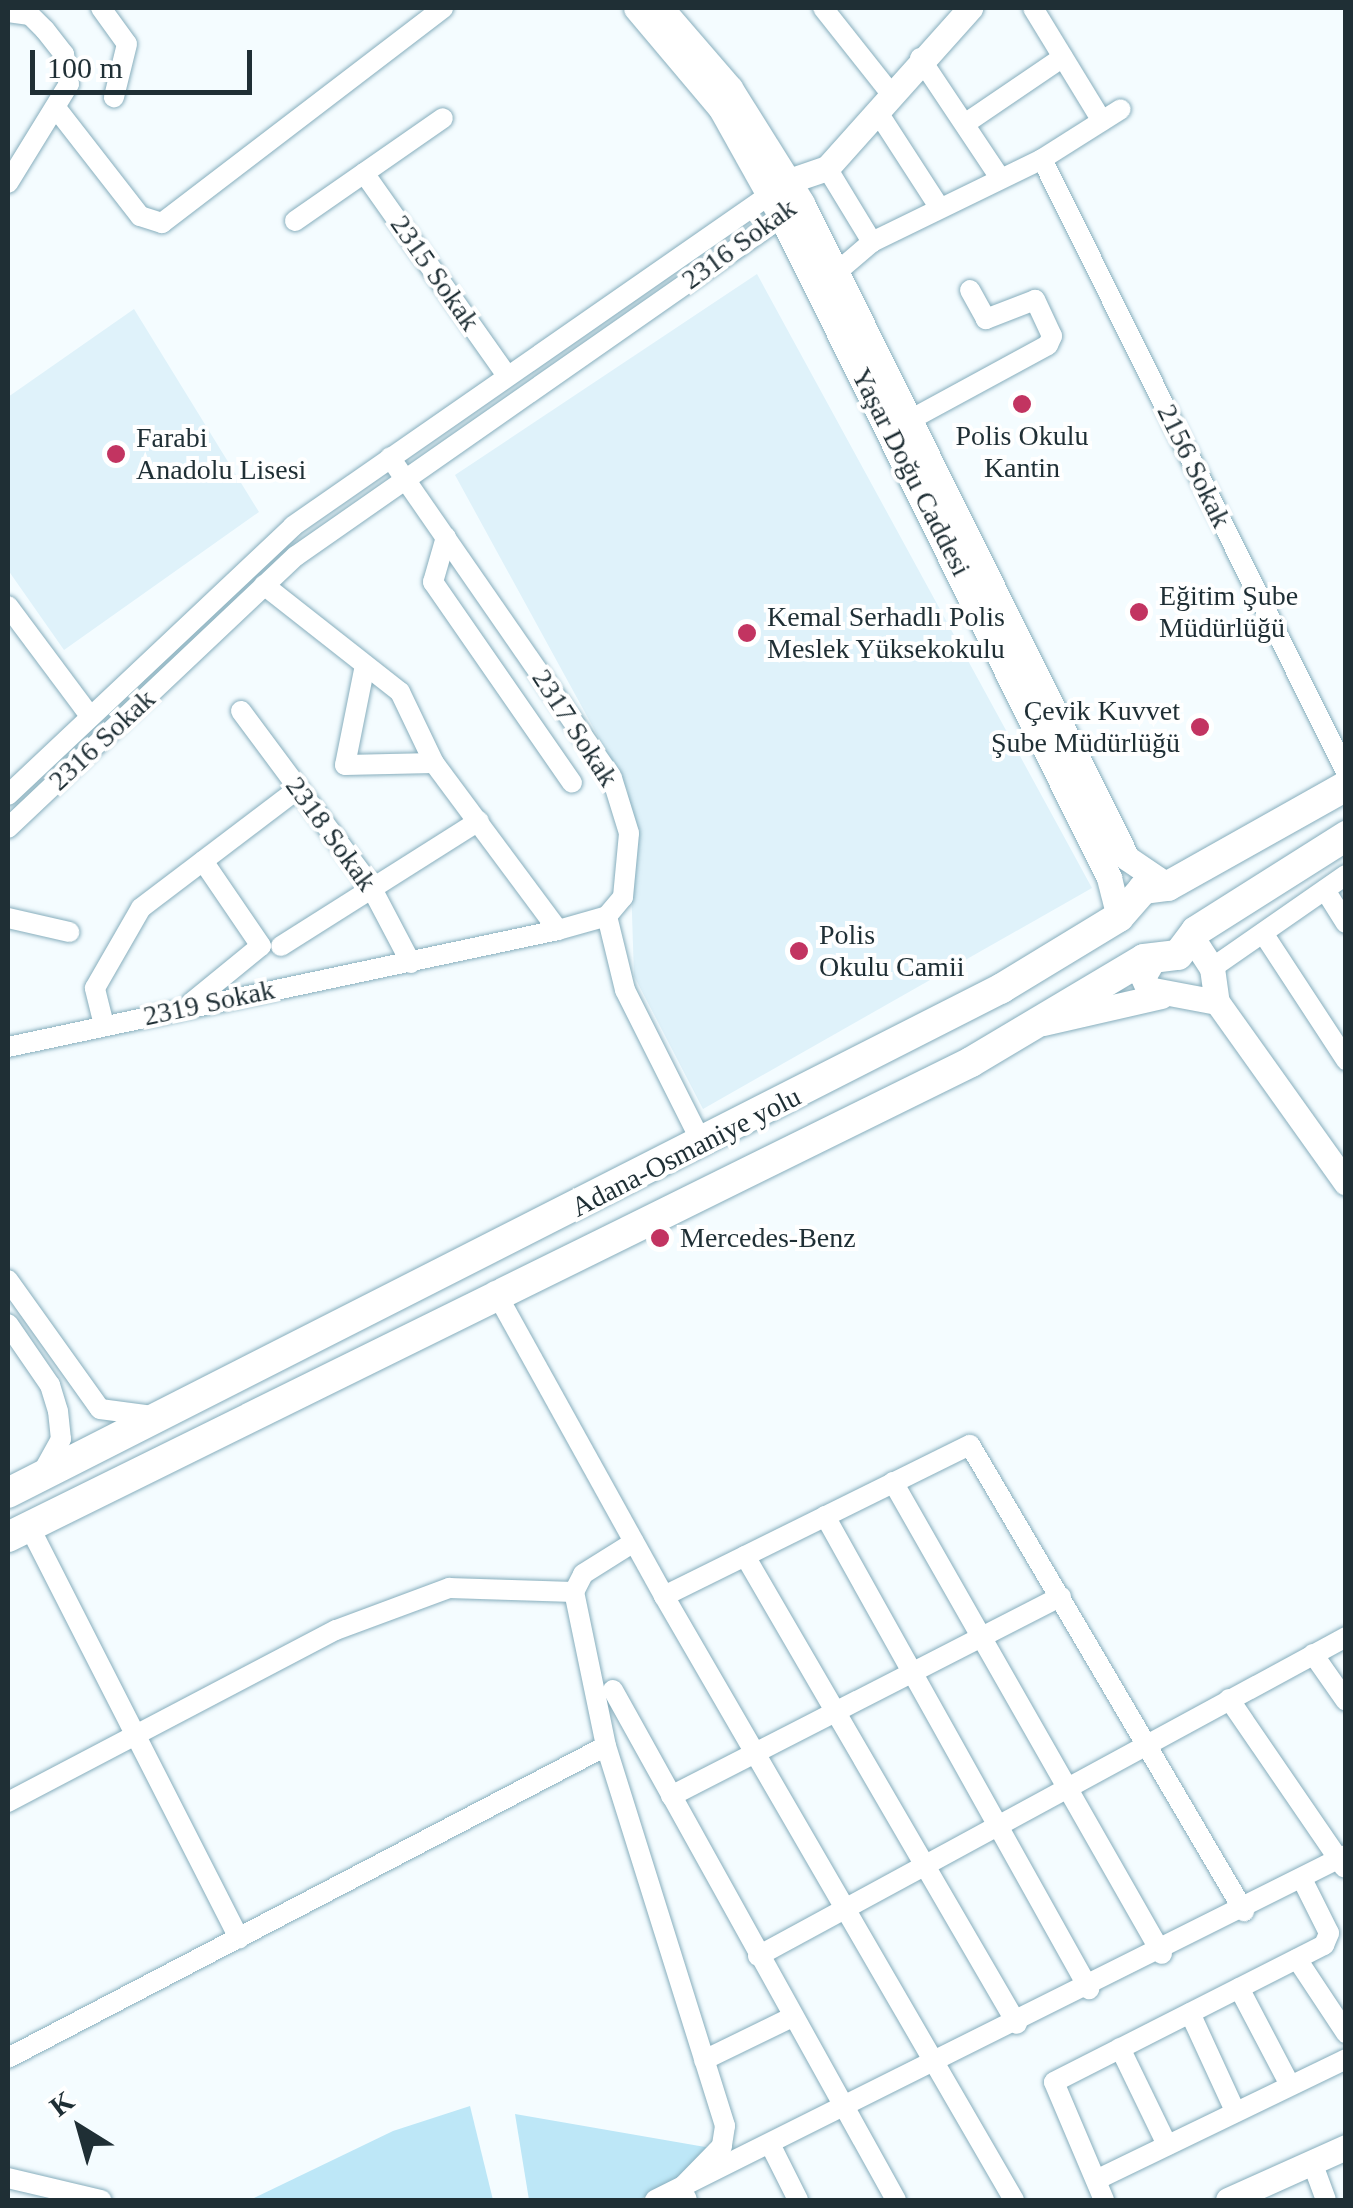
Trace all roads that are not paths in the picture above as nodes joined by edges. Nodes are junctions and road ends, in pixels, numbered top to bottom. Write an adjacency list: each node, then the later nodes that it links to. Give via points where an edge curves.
1 (101, 8): 9 (street)
2 (443, 8): 14 (street, via 162,223 140,216)
3 (636, 8): 23 (main road, Yaşar Doğu Caddesi)
4 (660, 8): 23 (main road, Yaşar Doğu Caddesi, via 730,88)
5 (823, 8): 13 (street)
6 (970, 8): 11 (main road)
7 (1033, 8): 10 (street)
8 (8, 12): 14 (street, via 30,15 64,54 69,84)
9 (121, 17): 12 (street, via 128,50)
10 (1063, 57): 17 (street); 18 (street)
11 (920, 58): 13 (main road); 18 (street)
12 (114, 97)
13 (883, 101): 23 (main road); 24 (street)
14 (56, 108): 22 (street)
15 (1121, 109): 17 (street)
16 (444, 118): 20 (street)
17 (1102, 121): 19 (street)
18 (966, 123): 21 (street)
19 (1042, 159): 21 (street); 40 (street, 2156 Sokak)
20 (364, 173): 25 (street); 29 (street, 2315 Sokak)
21 (998, 175): 24 (street)
22 (8, 183)
23 (796, 191): 26 (street); 27 (main road, Yaşar Doğu Caddesi); 29 (street, 2316 Sokak); 32 (street, 2316 Sokak); 54 (main road, Yaşar Doğu Caddesi, via 1109,878)
24 (940, 207): 26 (street)
25 (296, 220)
26 (872, 242): 27 (street)
27 (837, 272): 30 (main road, Yaşar Doğu Caddesi)
28 (970, 290): 30 (street, via 986,319 1034,300 1052,336 1048,346)
29 (506, 374): 31 (street, 2316 Sokak)
30 (908, 422): 51 (main road, Yaşar Doğu Caddesi, via 1127,858)
31 (390, 458): 32 (street, 2317 Sokak); 38 (street, 2316 Sokak, via 250,561)
32 (406, 479): 33 (street, 2317 Sokak); 34 (street, 2316 Sokak)
33 (446, 537): 41 (street, 2317 Sokak, via 433,582); 53 (street, 2317 Sokak, via 612,778 629,833 623,897)
34 (264, 585): 36 (street); 46 (street, 2316 Sokak)
35 (8, 606): 38 (street)
36 (365, 665): 39 (street, via 400,692); 39 (street, via 345,765)
37 (241, 712): 43 (street, 2318 Sokak)
38 (90, 716): 44 (street, 2316 Sokak)
39 (434, 763): 45 (street)
40 (1346, 772)
41 (572, 783)
42 (1346, 786): 51 (highway, Adana-Osmaniye yolu)
43 (298, 789): 48 (street); 50 (street, 2318 Sokak)
44 (8, 795)
45 (479, 821): 50 (street); 57 (street)
46 (8, 828)
47 (1346, 836): 60 (highway, Adana-Osmaniye yolu)
48 (203, 861): 67 (street, via 261,946); 68 (street, via 142,908 95,988)
49 (1346, 875): 52 (street)
50 (370, 885): 61 (street); 63 (street, 2318 Sokak)
51 (1168, 886): 54 (highway, Adana-Osmaniye yolu, via 1143,890); 60 (highway, Yaşar Doğu Caddesi, via 1192,909)
52 (1324, 890): 56 (street); 59 (street)
53 (607, 916): 57 (street); 72 (street, via 626,990)
54 (1120, 917): 62 (highway, Yaşar Doğu Caddesi, via 1125,940); 72 (highway, Adana-Osmaniye yolu)
55 (8, 918): 58 (street)
56 (1346, 923)
57 (558, 930): 63 (street)
58 (69, 932)
59 (1263, 933): 64 (street); 71 (street)
60 (1194, 935): 62 (highway, Adana-Osmaniye yolu, via 1178,955); 64 (main road)
61 (281, 946)
62 (1148, 959): 65 (main road, via 1143,977); 69 (highway, Adana-Osmaniye yolu)
63 (410, 963): 67 (street, 2319 Sokak)
64 (1212, 968): 66 (main road)
65 (1161, 996): 66 (main road); 69 (main road)
66 (1217, 1002): 73 (main road)
67 (186, 1006): 68 (street, 2319 Sokak)
68 (104, 1024): 70 (street, 2319 Sokak)
69 (1038, 1024): 75 (highway, Adana-Osmaniye yolu)
70 (8, 1046)
71 (1346, 1060)
72 (703, 1146): 77 (highway, Adana-Osmaniye yolu)
73 (1343, 1175)
74 (8, 1280): 77 (street, via 100,1409)
75 (495, 1292): 82 (highway, Adana-Osmaniye yolu); 83 (street)
76 (8, 1324): 78 (street, via 50,1384 58,1412 61,1439)
77 (160, 1416): 78 (highway, Adana-Osmaniye yolu)
78 (40, 1477): 80 (highway, Adana-Osmaniye yolu)
79 (893, 1482): 81 (street); 87 (street, via 970,1445); 88 (street)
80 (8, 1494)
81 (825, 1516): 84 (street); 91 (street)
82 (18, 1531): 96 (street)
83 (634, 1542): 85 (street, via 583,1574); 86 (street)
84 (745, 1556): 86 (street); 95 (street)
85 (574, 1592): 96 (street, via 449,1588 336,1630); 98 (street)
86 (664, 1596): 99 (street)
87 (1061, 1596): 88 (street); 97 (street)
88 (982, 1634): 91 (street); 100 (street)
89 (1346, 1636): 90 (street)
90 (1313, 1654): 93 (street); 94 (street)
91 (913, 1670): 95 (street); 103 (street)
92 (613, 1690): 101 (street)
93 (1229, 1700): 97 (street); 104 (street)
94 (1346, 1702)
95 (838, 1710): 99 (street); 105 (street)
96 (136, 1734): 102 (street); 109 (street)
97 (1149, 1743): 100 (street); 108 (street)
98 (606, 1746): 109 (street); 122 (street)
99 (753, 1750): 101 (street); 107 (street)
100 (1072, 1784): 103 (street); 110 (street)
101 (670, 1796): 111 (street)
102 (8, 1802)
103 (996, 1826): 105 (street); 114 (street)
104 (1343, 1861): 106 (street)
105 (927, 1863): 107 (street); 117 (street)
106 (1302, 1879): 108 (street); 112 (street, via 1330,1939)
107 (844, 1907): 111 (street); 123 (street)
108 (1244, 1910): 110 (street)
109 (239, 1939): 120 (street)
110 (1162, 1954): 114 (street)
111 (758, 1956): 116 (street)
112 (1297, 1959): 113 (street); 118 (street)
113 (1239, 1988): 115 (street); 124 (street)
114 (1090, 1989): 117 (street)
115 (1190, 2013): 119 (street); 126 (street)
116 (792, 2017): 122 (street); 125 (street)
117 (1016, 2024): 123 (street)
118 (1346, 2033)
119 (1120, 2048): 128 (street); 132 (street, via 1054,2082)
120 (8, 2058)
121 (1346, 2058): 124 (street)
122 (704, 2060): 133 (street, via 725,2126 722,2146)
123 (939, 2062): 125 (street); 139 (street)
124 (1290, 2085): 126 (street)
125 (843, 2109): 127 (street); 138 (street)
126 (1236, 2111): 128 (street)
127 (770, 2144): 133 (street); 137 (street)
128 (1167, 2145): 132 (street)
129 (1346, 2147): 130 (main road)
130 (1312, 2162): 134 (main road); 141 (street)
131 (8, 2178): 135 (street)
132 (1096, 2180): 140 (street)
133 (684, 2194): 136 (street)
134 (1236, 2199)
135 (102, 2200)
136 (655, 2200)
137 (798, 2200)
138 (896, 2200)
139 (1014, 2200)
140 (1104, 2200)
141 (1326, 2200)

